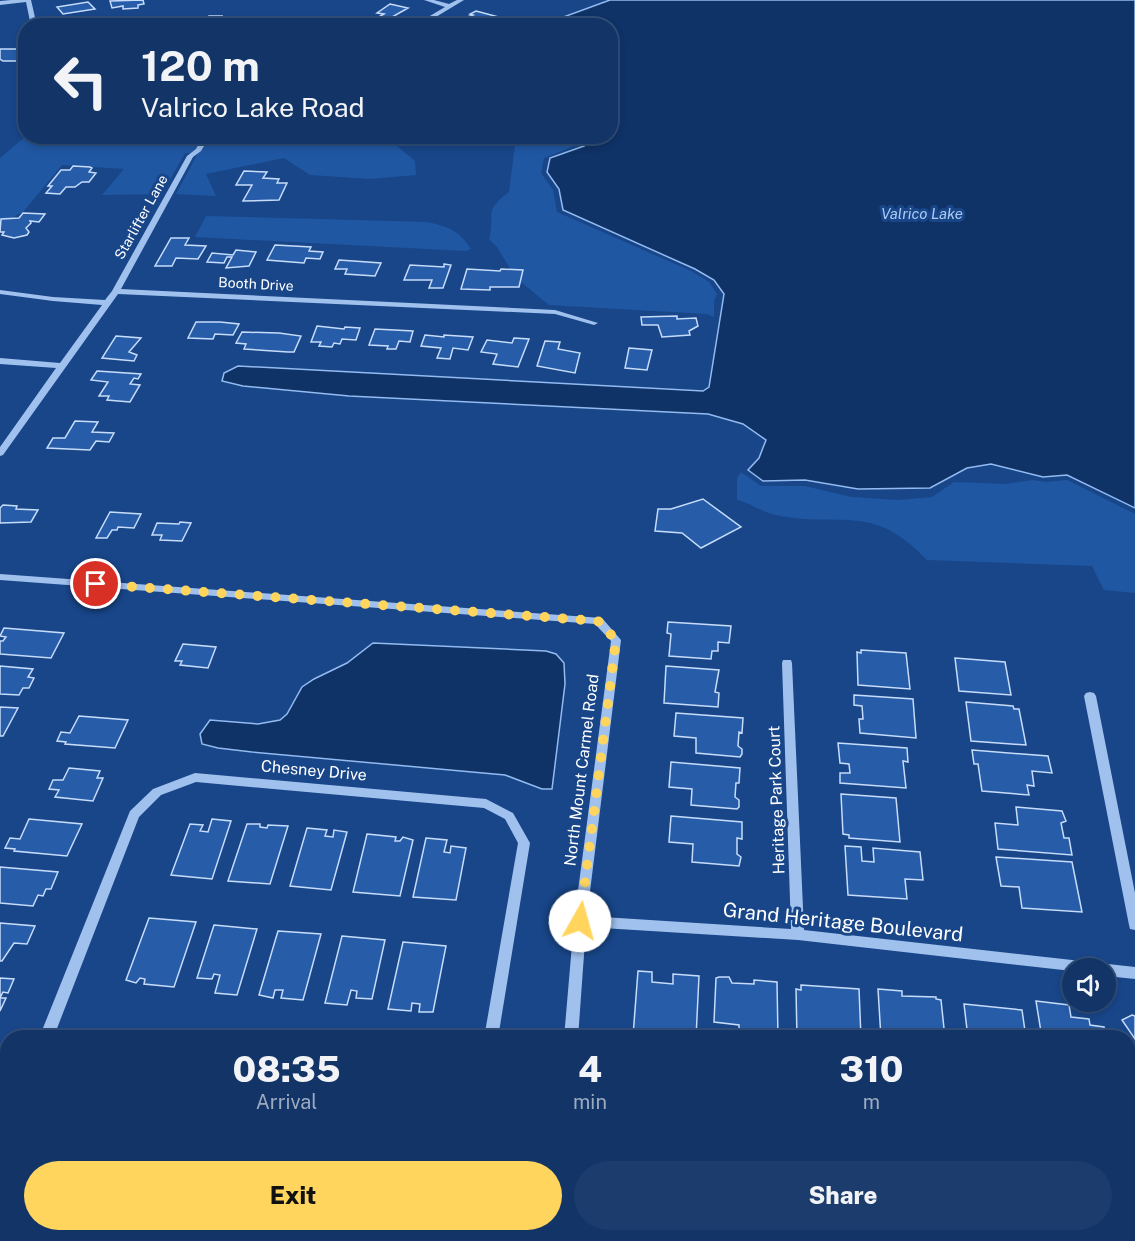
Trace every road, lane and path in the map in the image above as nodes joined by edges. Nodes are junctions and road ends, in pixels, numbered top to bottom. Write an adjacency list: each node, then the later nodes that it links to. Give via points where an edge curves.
1 (28, 0): 4 (street); 6 (street)
2 (427, 0): 5 (street)
3 (461, 0): 5 (street)
4 (0, 3)
5 (449, 6): 7 (street)
6 (32, 18)
7 (429, 18)
8 (202, 144): 9 (street, Starlifter Lane, via 190,156)
9 (116, 291): 11 (street); 12 (street, Booth Drive, via 555,312)
10 (0, 292): 11 (street)
11 (107, 303): 14 (street)
12 (594, 322)
13 (0, 362): 14 (street)
14 (60, 366): 15 (street)
15 (0, 453)
16 (0, 577): 19 (street, North Mount Carmel Road, via 598,621 616,640)
17 (787, 663): 21 (street, Heritage Park Court)
18 (1090, 696): 20 (street)
19 (580, 921): 21 (street, Grand Heritage Boulevard); 27 (street, North Mount Carmel Road)
20 (1135, 925)
21 (798, 935): 22 (street, Grand Heritage Boulevard)
22 (1062, 965)
23 (1116, 971): 24 (street)
24 (1135, 973)
25 (49, 1030): 26 (street, Chesney Drive, via 134,814 157,792 195,777 486,804 509,816 524,843)
26 (492, 1030)
27 (572, 1030)

